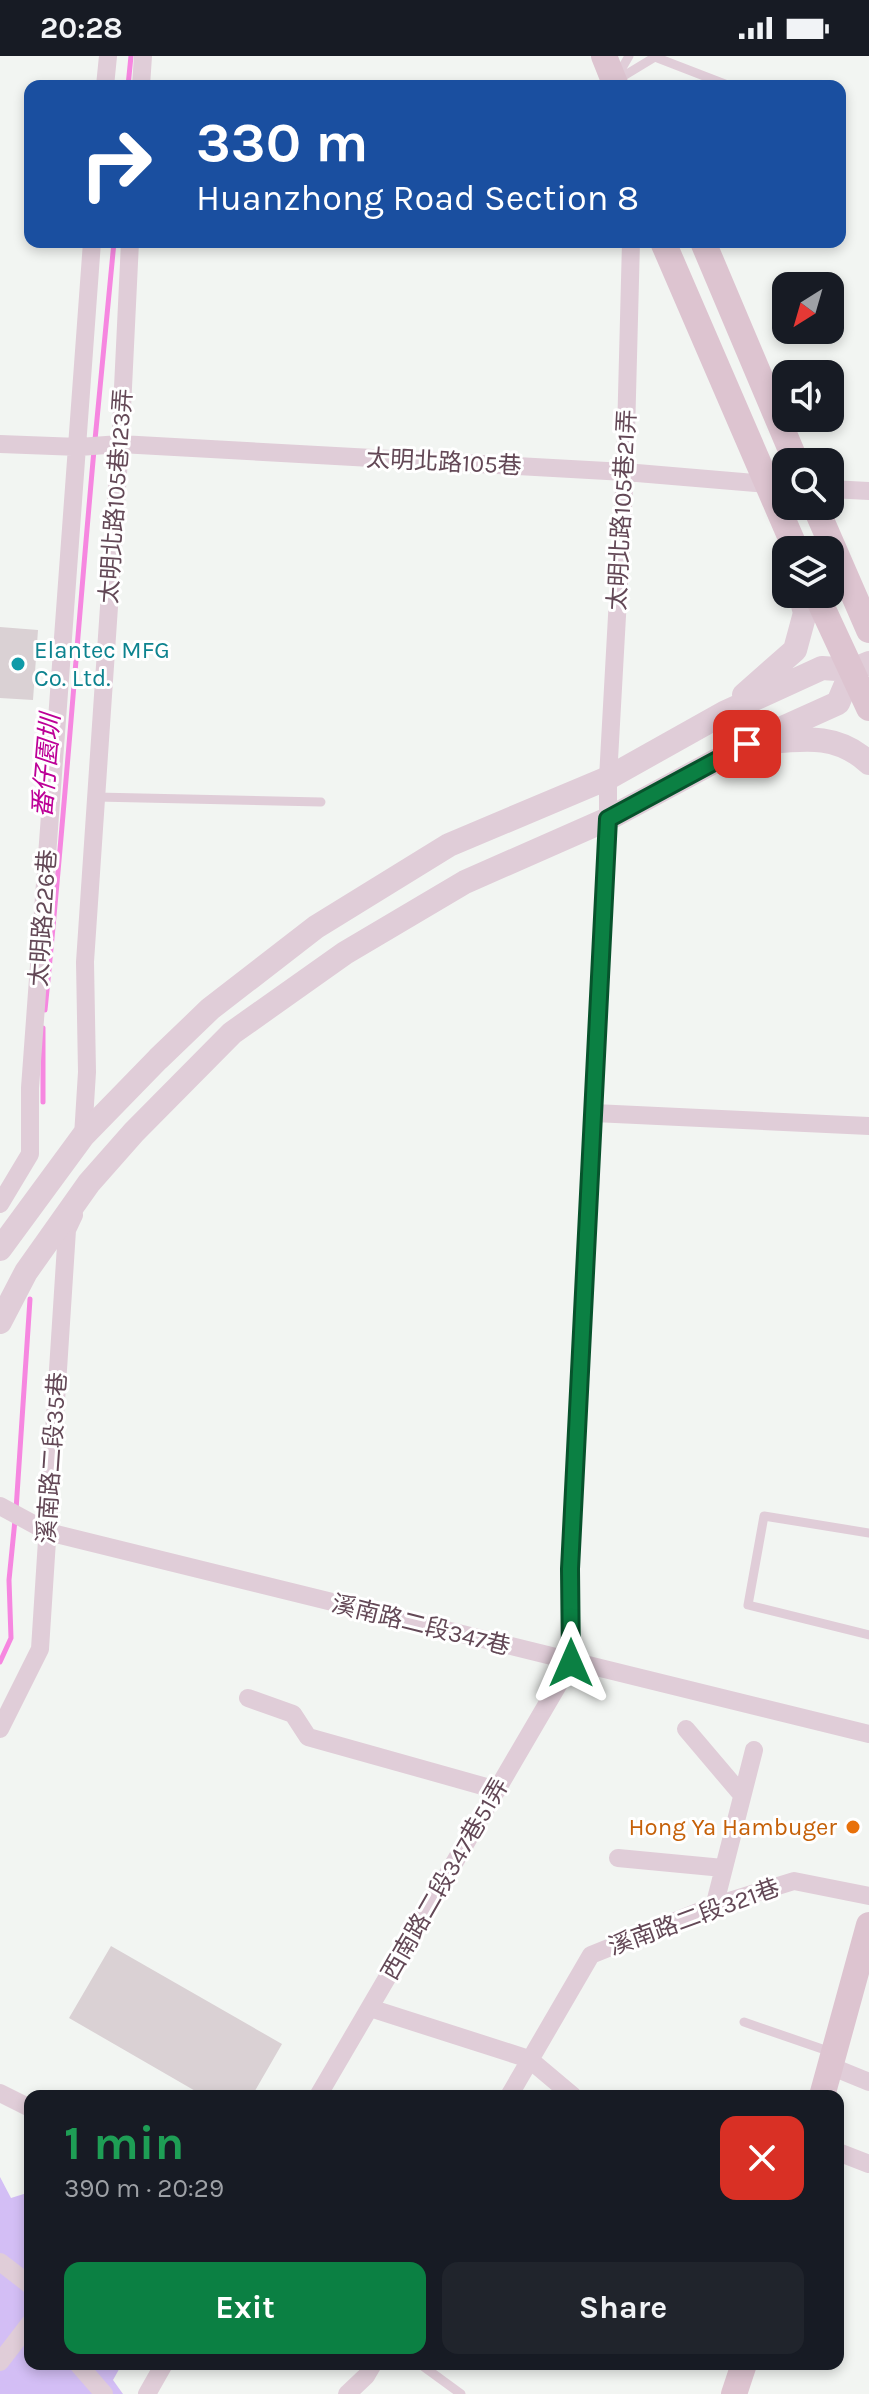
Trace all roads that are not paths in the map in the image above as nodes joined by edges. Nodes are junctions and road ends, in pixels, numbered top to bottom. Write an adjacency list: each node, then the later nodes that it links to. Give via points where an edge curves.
1 (108, 56): 5 (street)
2 (143, 56): 6 (street)
3 (604, 56): 7 (main road)
4 (629, 56): 8 (lane)
5 (106, 80)
6 (141, 80)
7 (613, 80)
8 (617, 80)
9 (621, 80): 10 (lane, via 655,57)
10 (714, 80)
11 (92, 248): 18 (street, 太明路226巷)
12 (130, 248): 17 (street, 太明北路105巷123弄)
13 (631, 248): 20 (street, 太明北路105巷21弄)
14 (666, 248): 21 (main road)
15 (706, 248): 19 (main road)
16 (0, 444): 18 (street, 太明北路105巷)
17 (120, 444): 18 (street, 太明北路105巷); 20 (street, 太明北路105巷); 36 (street, 太明北路105巷123弄)
18 (79, 447): 43 (street, 太明路226巷, via 30,1088 30,1154)
19 (790, 448)
20 (625, 472): 21 (street, 太明北路105巷); 35 (street, 太明北路105巷21弄)
21 (768, 488): 25 (street); 26 (main road)
22 (844, 490): 23 (street)
23 (869, 491)
24 (821, 520): 29 (main road)
25 (783, 536)
26 (790, 536)
27 (804, 608): 32 (street, via 795,650)
28 (825, 608): 30 (main road)
29 (869, 630)
30 (860, 666): 31 (main road); 32 (street, via 822,668); 33 (street, via 838,703)
31 (869, 708)
32 (724, 713): 35 (street)
33 (747, 744): 34 (street, via 807,738 848,745); 38 (street)
34 (869, 763)
35 (608, 778): 38 (street, 太明北路105巷21弄); 41 (street, via 449,845 316,927 210,1009)
36 (96, 797): 37 (lane); 41 (street, 太明北路105巷123弄, via 85,962)
37 (321, 802)
38 (608, 819): 39 (street, 太明北路105巷21弄); 42 (street, via 465,882 318,971 232,1033)
39 (594, 1113): 40 (street); 50 (street, 太明北路105巷21弄, via 570,1569)
40 (869, 1126)
41 (83, 1136): 44 (street)
42 (89, 1183): 45 (street, via 26,1272); 47 (street, 溪南路二段35巷, via 67,1230)
43 (0, 1204)
44 (0, 1249)
45 (0, 1322)
46 (10, 1511): 47 (street, 溪南路二段347巷)
47 (48, 1532): 50 (street, 溪南路二段347巷); 52 (street, 溪南路二段35巷, via 40,1649)
48 (869, 1533): 49 (lane, via 764,1516 748,1605)
49 (869, 1635)
50 (571, 1663): 54 (street, 溪南路二段347巷); 56 (street, 西南路二段347巷51弄)
51 (248, 1698): 56 (street, via 293,1714 308,1737)
52 (0, 1729)
53 (686, 1729): 57 (street)
54 (869, 1734)
55 (754, 1750): 57 (street)
56 (497, 1790): 63 (street, 西南路二段347巷51弄)
57 (742, 1795): 59 (street)
58 (618, 1858): 59 (street)
59 (723, 1868): 61 (street)
60 (869, 1896): 61 (street, 溪南路二段321巷, via 794,1881)
61 (714, 1907): 65 (street, 溪南路二段321巷, via 591,1955)
62 (869, 1925): 66 (main road)
63 (370, 2008): 65 (street); 68 (street, 西南路二段347巷51弄)
64 (744, 2022): 66 (lane)
65 (529, 2059): 69 (street, 溪南路二段321巷); 70 (street)
66 (832, 2060): 67 (street); 71 (main road)
67 (869, 2082)
68 (322, 2090)
69 (512, 2090)
70 (566, 2090)
71 (824, 2090)
72 (0, 2093): 73 (street)
73 (24, 2105)
74 (844, 2154): 75 (street)
75 (869, 2164)
76 (0, 2262): 77 (street)
77 (24, 2280)
78 (24, 2331): 79 (street)
79 (0, 2362)
80 (83, 2370): 85 (street)
81 (161, 2370): 86 (street)
82 (370, 2370): 87 (street)
83 (428, 2370): 88 (lane)
84 (742, 2370): 89 (main road)
85 (104, 2394)
86 (147, 2394)
87 (347, 2394)
88 (461, 2394)
89 (734, 2394)

